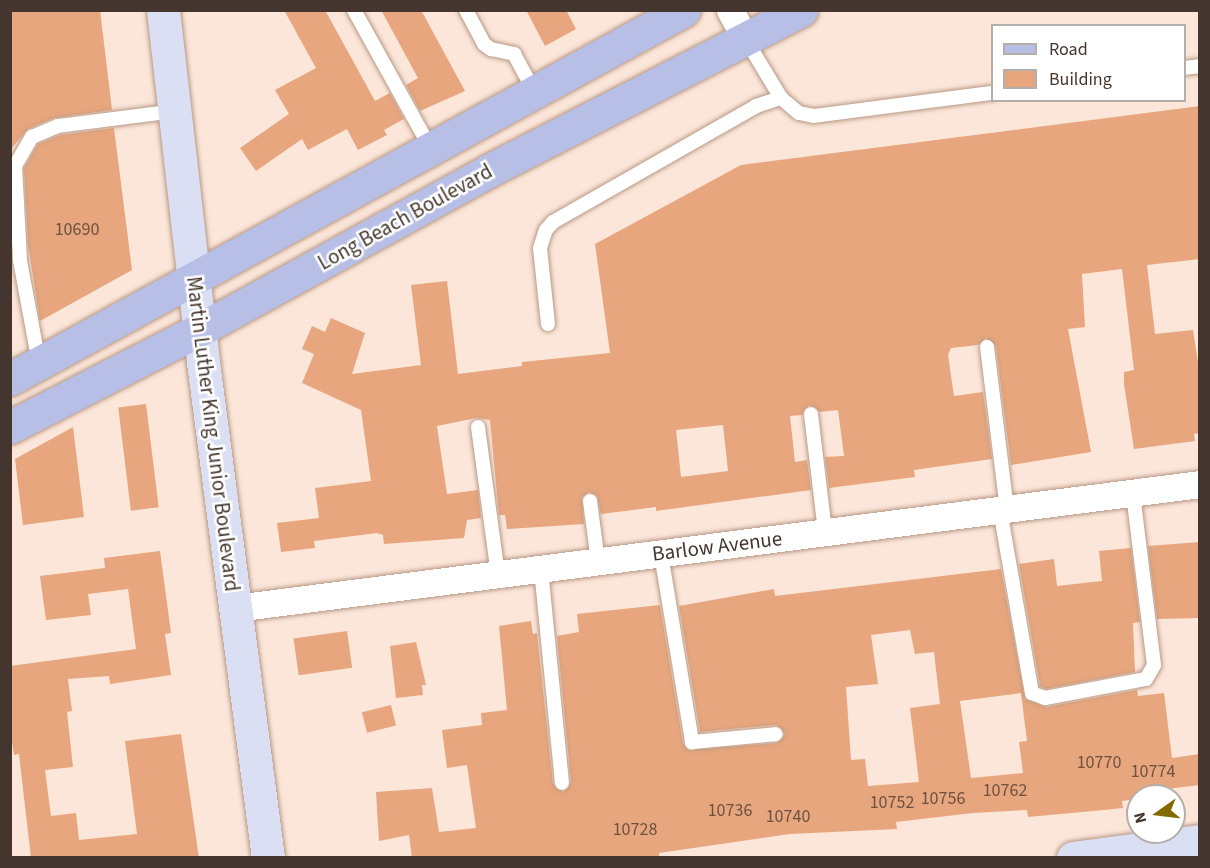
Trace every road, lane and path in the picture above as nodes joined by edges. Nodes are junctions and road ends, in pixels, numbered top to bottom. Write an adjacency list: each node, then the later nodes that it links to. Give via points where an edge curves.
1 (163, 10): 11 (main road, Martin Luther King Junior Boulevard)
2 (354, 10): 12 (lane)
3 (466, 10): 8 (lane, via 484,44 491,50 514,54)
4 (684, 10): 8 (main road)
5 (730, 10): 7 (street)
6 (801, 10): 7 (main road, Long Beach Boulevard)
7 (746, 40): 10 (lane); 15 (main road, Long Beach Boulevard, via 488,171)
8 (534, 91): 12 (main road)
9 (991, 93): 10 (lane, via 814,116 799,112)
10 (781, 98): 14 (lane, via 756,106 553,222 540,248)
11 (175, 111): 13 (main road, Martin Luther King Junior Boulevard); 17 (lane, via 58,126 32,137 15,166 20,260)
12 (430, 147): 13 (main road)
13 (194, 280): 15 (main road, Martin Luther King Junior Boulevard); 17 (main road)
14 (548, 324)
15 (199, 330): 20 (main road, Long Beach Boulevard); 31 (main road, Martin Luther King Junior Boulevard)
16 (987, 347): 25 (lane)
17 (39, 363): 18 (main road)
18 (10, 380)
19 (811, 414): 26 (lane)
20 (10, 427)
21 (478, 427): 30 (lane)
22 (1200, 484): 23 (street, Barlow Avenue)
23 (1132, 493): 25 (street, Barlow Avenue); 25 (lane, via 1154,665 1146,679 1045,698 1032,693)
24 (590, 501): 28 (lane)
25 (1004, 509): 26 (street, Barlow Avenue)
26 (825, 532): 27 (street, Barlow Avenue)
27 (661, 554): 28 (street, Barlow Avenue); 32 (lane, via 692,742)
28 (598, 562): 29 (street, Barlow Avenue)
29 (541, 569): 30 (street, Barlow Avenue); 33 (lane)
30 (498, 574): 31 (street, Barlow Avenue)
31 (235, 608): 35 (main road, Martin Luther King Junior Boulevard)
32 (776, 734)
33 (562, 783)
34 (1200, 842): 36 (main road)
35 (268, 858)
36 (1073, 858)

